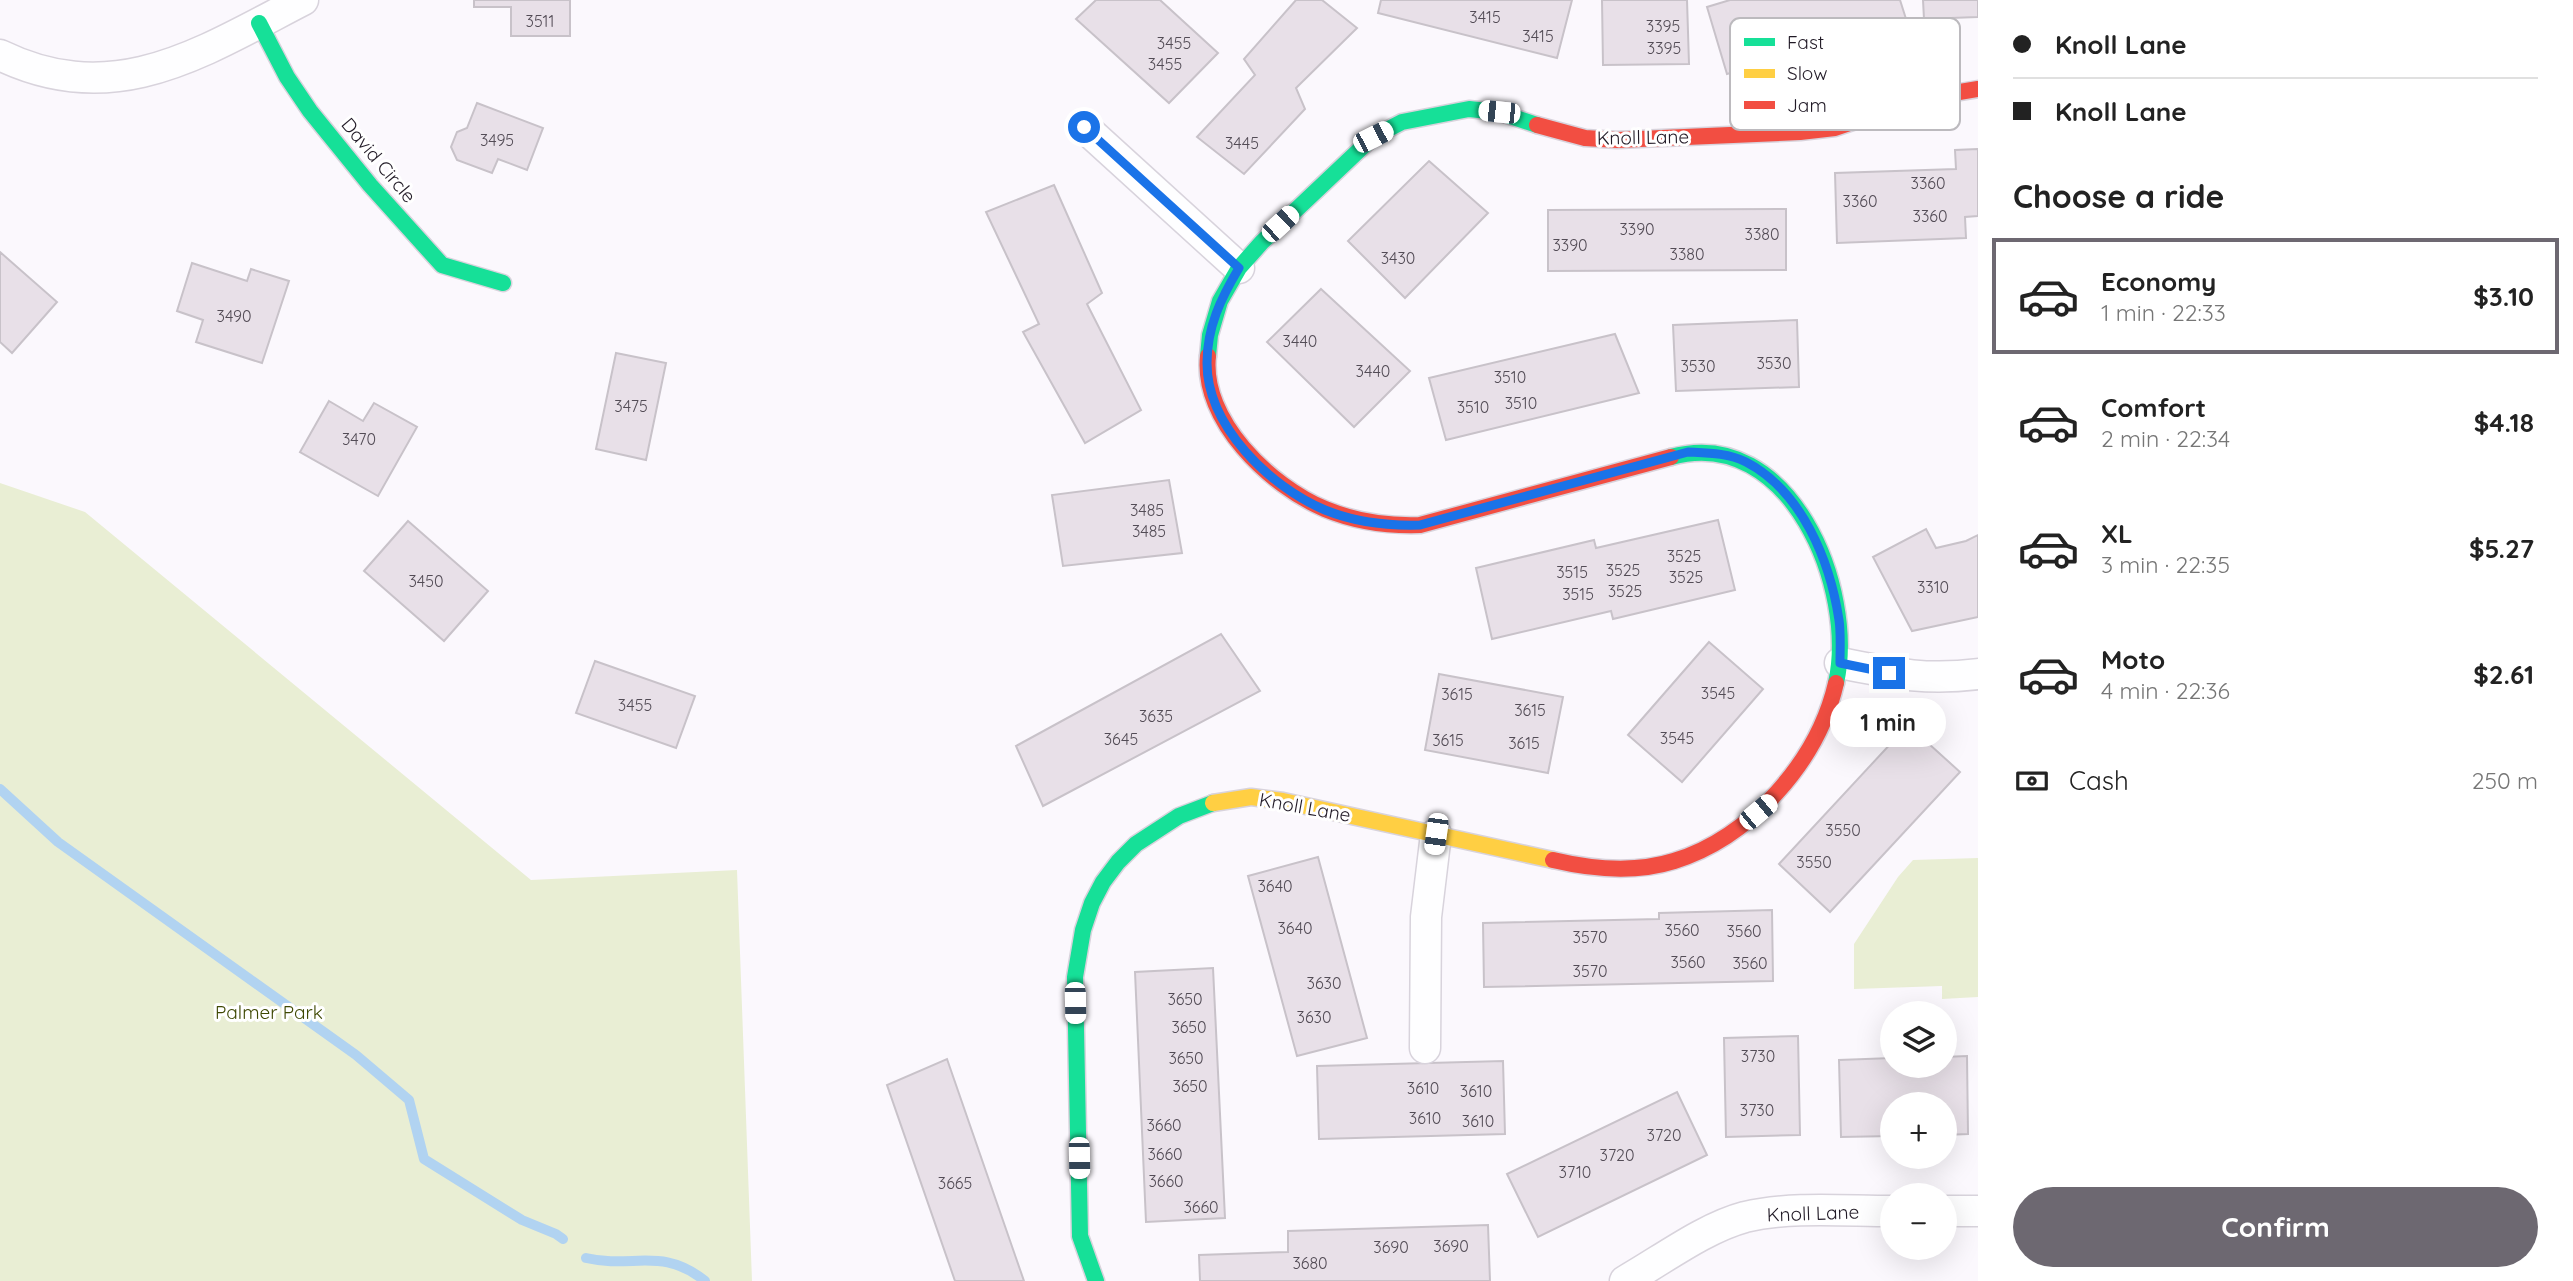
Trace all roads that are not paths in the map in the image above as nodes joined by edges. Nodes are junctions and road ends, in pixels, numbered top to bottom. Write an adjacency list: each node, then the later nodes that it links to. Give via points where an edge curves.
1 (303, 0): 2 (street)
2 (259, 23): 3 (street, via 195,56 129,75 85,78 49,72); 9 (street, David Circle, via 310,111 442,265)
3 (0, 55)
4 (1978, 89): 5 (street, Knoll Lane)
5 (1960, 92)
6 (1084, 127): 8 (street)
7 (1818, 130): 8 (street, Knoll Lane, via 1617,140 1585,138 1499,112 1469,109 1402,122 1373,137)
8 (1239, 268): 10 (street, Knoll Lane, via 1220,301 1207,365 1225,426 1268,475 1325,509 1390,526 1420,525 1688,452 1718,453 1745,461 1768,477 1808,523 1830,579 1840,622)
9 (503, 283)
10 (1840, 663): 11 (street, via 1914,677); 12 (street, Knoll Lane, via 1815,738 1773,799 1742,825 1695,853 1675,861 1611,869)
11 (1978, 674)
12 (1436, 834): 13 (street, via 1426,917); 17 (street, Knoll Lane, via 1250,797 1208,805 1157,827 1112,870 1093,901 1075,977 1080,1236)
13 (1425, 1048)
14 (1880, 1211): 18 (street, Knoll Lane, via 1796,1211 1744,1217 1717,1227)
15 (1957, 1211): 16 (street)
16 (1978, 1211)
17 (1096, 1281)
18 (1625, 1281)

